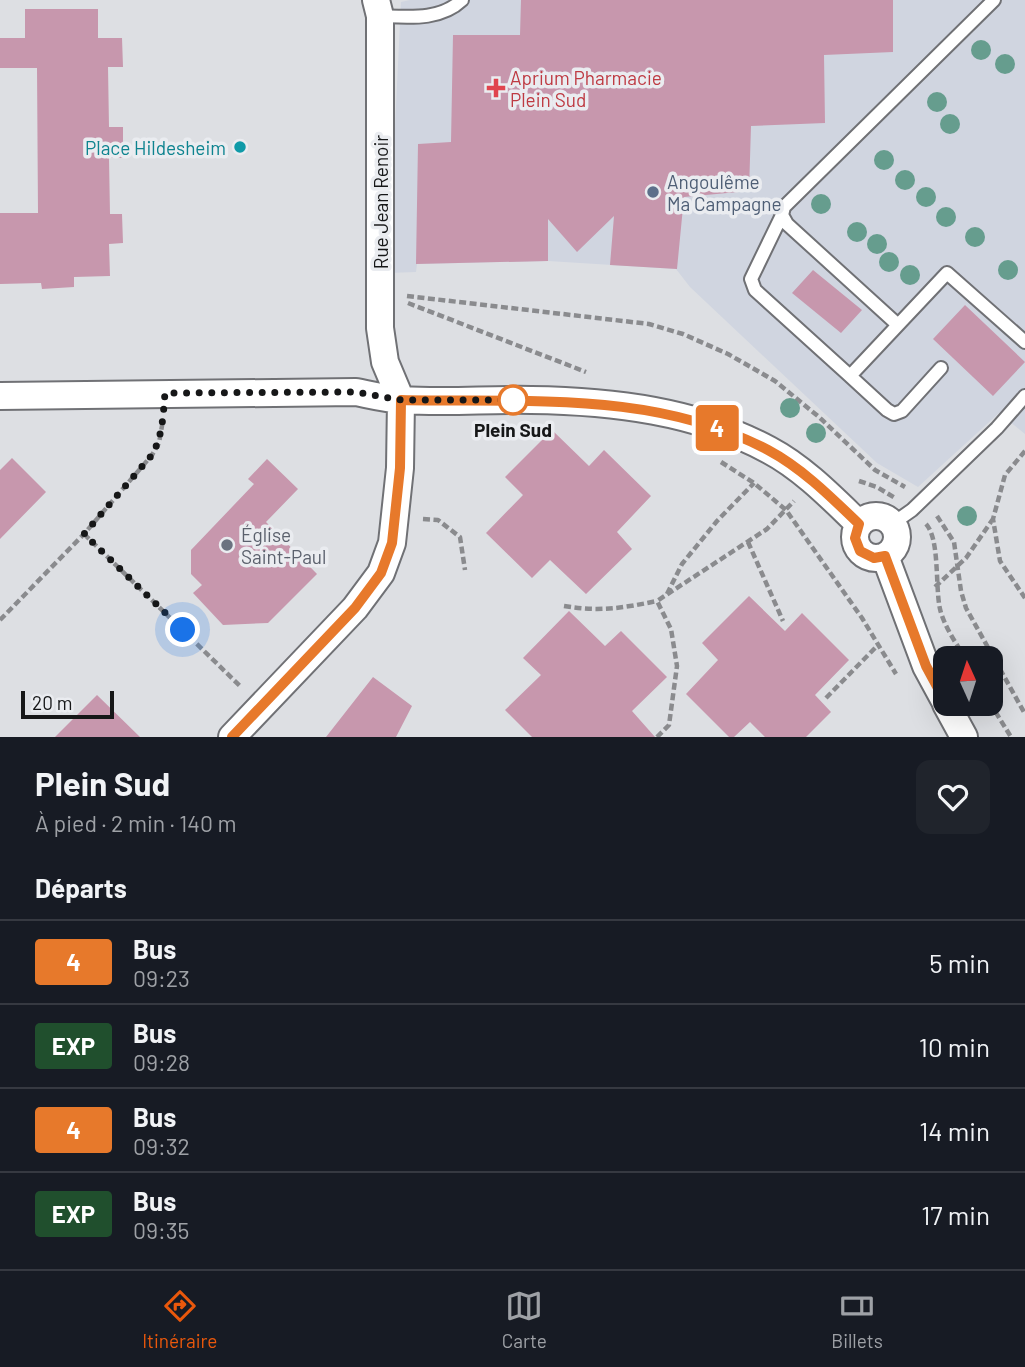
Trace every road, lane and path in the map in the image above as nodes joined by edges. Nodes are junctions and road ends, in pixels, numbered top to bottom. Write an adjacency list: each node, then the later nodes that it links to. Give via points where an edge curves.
1 (462, 0): 3 (lane, via 429,16)
2 (994, 0): 4 (lane, via 828,161 784,207)
3 (378, 8): 5 (street, Rue Jean Renoir)
4 (782, 215): 7 (lane); 11 (lane, via 755,267 751,279 755,289)
5 (380, 293): 6 (path); 10 (path); 15 (street, Rue Jean Renoir, via 381,345)
6 (649, 324)
7 (898, 325): 8 (lane, via 947,273); 11 (lane)
8 (1025, 342)
9 (941, 368): 11 (lane, via 894,414)
10 (587, 372)
11 (850, 376)
12 (165, 393): 13 (street); 15 (street, via 356,392); 25 (path, via 159,443)
13 (0, 396)
14 (1025, 396): 24 (lane, via 912,510)
15 (401, 400): 18 (street, via 565,401 642,408 725,430 770,451); 21 (street)
16 (1025, 452): 22 (path, via 1006,475)
17 (713, 458): 19 (path)
18 (812, 481): 20 (path); 23 (street)
19 (754, 483): 20 (path); 29 (path, via 682,564)
20 (786, 510): 26 (path); 36 (path)
21 (395, 516): 28 (path, via 438,520 460,537); 40 (street, via 392,543 381,573 355,608)
22 (993, 519): 30 (path, via 1000,561); 31 (path, via 966,558 936,587)
23 (859, 524): 24 (street, via 876,516); 27 (street, via 855,538 860,551 874,558)
24 (892, 524): 27 (street, via 897,540)
25 (84, 534): 34 (path); 40 (path)
26 (748, 542): 29 (path); 35 (path)
27 (885, 556): 31 (street)
28 (466, 570)
29 (667, 595): 32 (path)
30 (1025, 597)
31 (900, 600): 38 (street)
32 (657, 601): 33 (path, via 615,610); 44 (path, via 671,629 677,666 669,725)
33 (564, 606)
34 (0, 620)
35 (783, 621)
36 (879, 644): 37 (path); 39 (path)
37 (899, 679)
38 (933, 679)
39 (826, 698)
40 (261, 707): 43 (street)
41 (953, 716): 45 (street)
42 (998, 716): 46 (path)
43 (232, 737)
44 (657, 737)
45 (964, 737)
46 (1011, 737)

